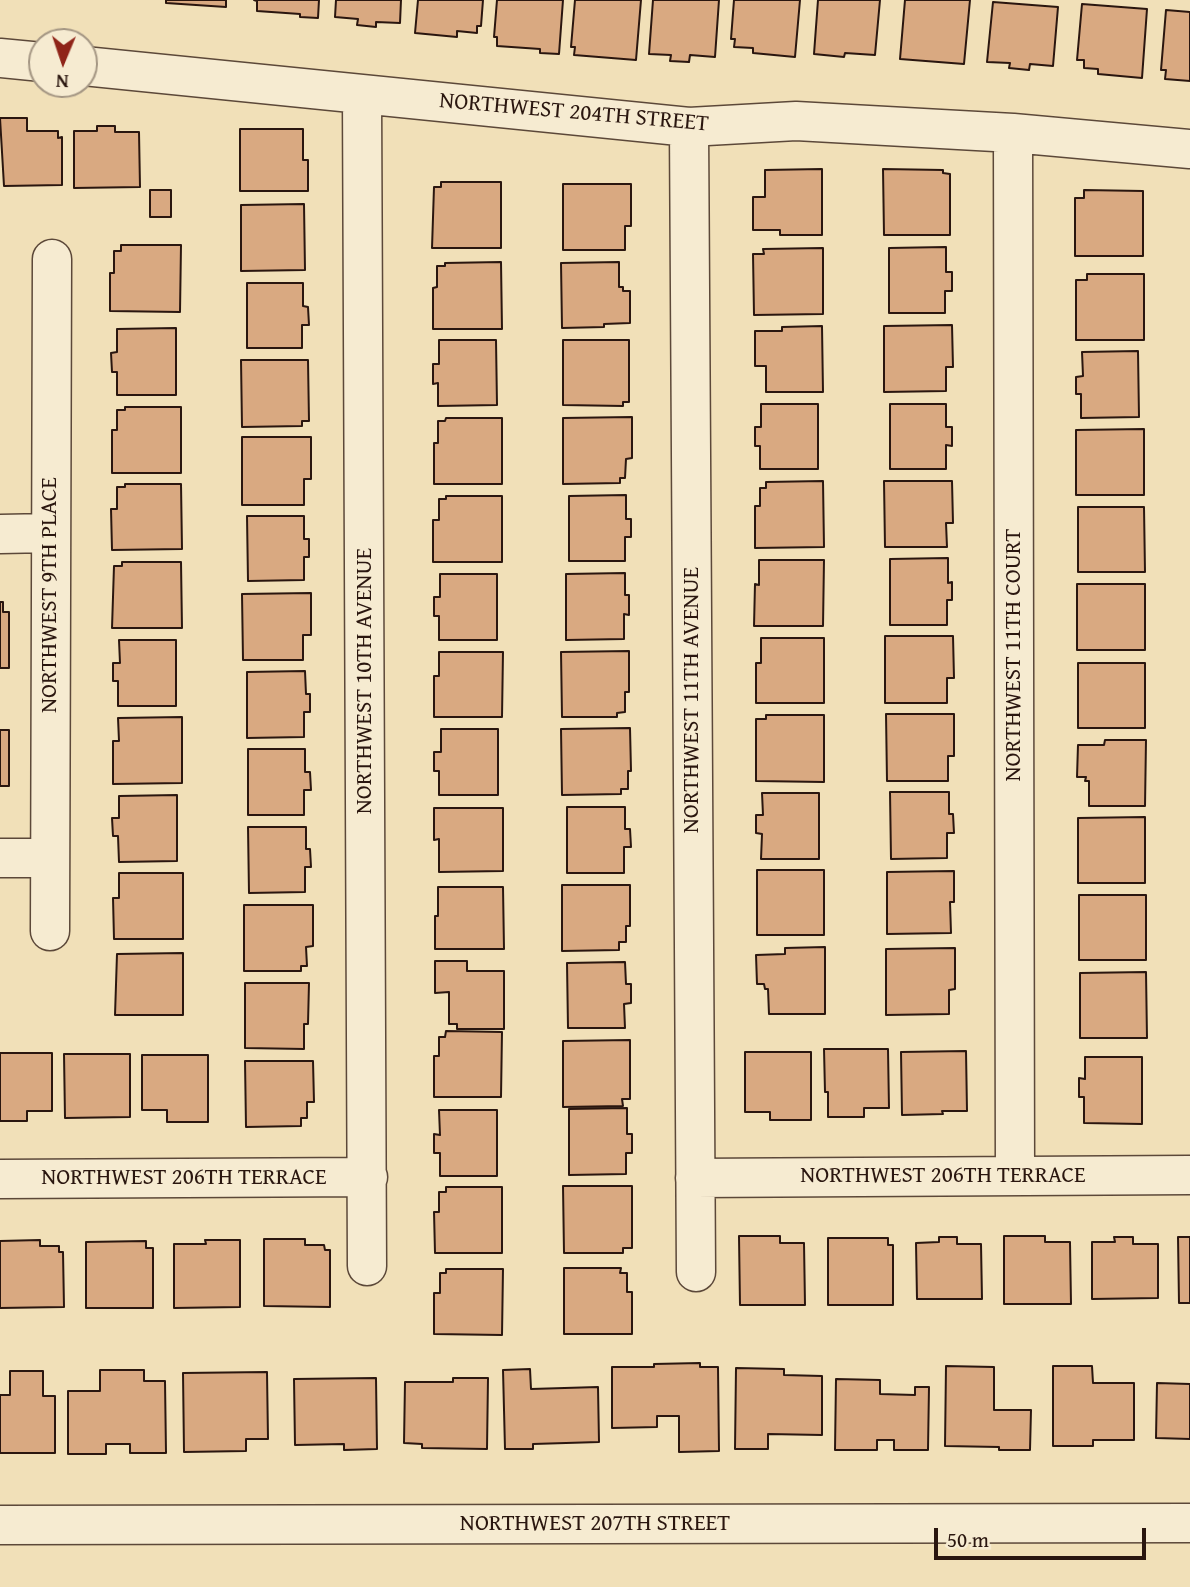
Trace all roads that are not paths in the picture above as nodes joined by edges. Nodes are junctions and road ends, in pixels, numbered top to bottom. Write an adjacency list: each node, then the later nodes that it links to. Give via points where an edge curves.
1 (0, 58): 2 (street)
2 (28, 61)
3 (98, 67): 4 (street, NORTHWEST 204TH STREET)
4 (362, 95): 5 (street, NORTHWEST 204TH STREET); 16 (street, NORTHWEST 10TH AVENUE)
5 (689, 127): 6 (street, NORTHWEST 204TH STREET, via 796,121); 17 (street, NORTHWEST 11TH AVENUE)
6 (1013, 133): 7 (street, NORTHWEST 204TH STREET); 15 (street, NORTHWEST 11TH COURT)
7 (1190, 149)
8 (52, 259): 9 (street, NORTHWEST 9TH PLACE)
9 (50, 533): 10 (street); 12 (street, NORTHWEST 9TH PLACE)
10 (0, 534)
11 (0, 858): 12 (street)
12 (50, 858): 13 (street, NORTHWEST 9TH PLACE)
13 (50, 932)
14 (1190, 1175): 15 (street, NORTHWEST 206TH TERRACE)
15 (1015, 1176): 17 (street, NORTHWEST 206TH TERRACE)
16 (368, 1177): 18 (street, NORTHWEST 206TH TERRACE); 19 (street, NORTHWEST 10TH AVENUE)
17 (695, 1178): 20 (street, NORTHWEST 11TH AVENUE)
18 (0, 1180)
19 (367, 1266)
20 (696, 1272)
21 (1190, 1523): 22 (street, NORTHWEST 207TH STREET)
22 (0, 1525)

